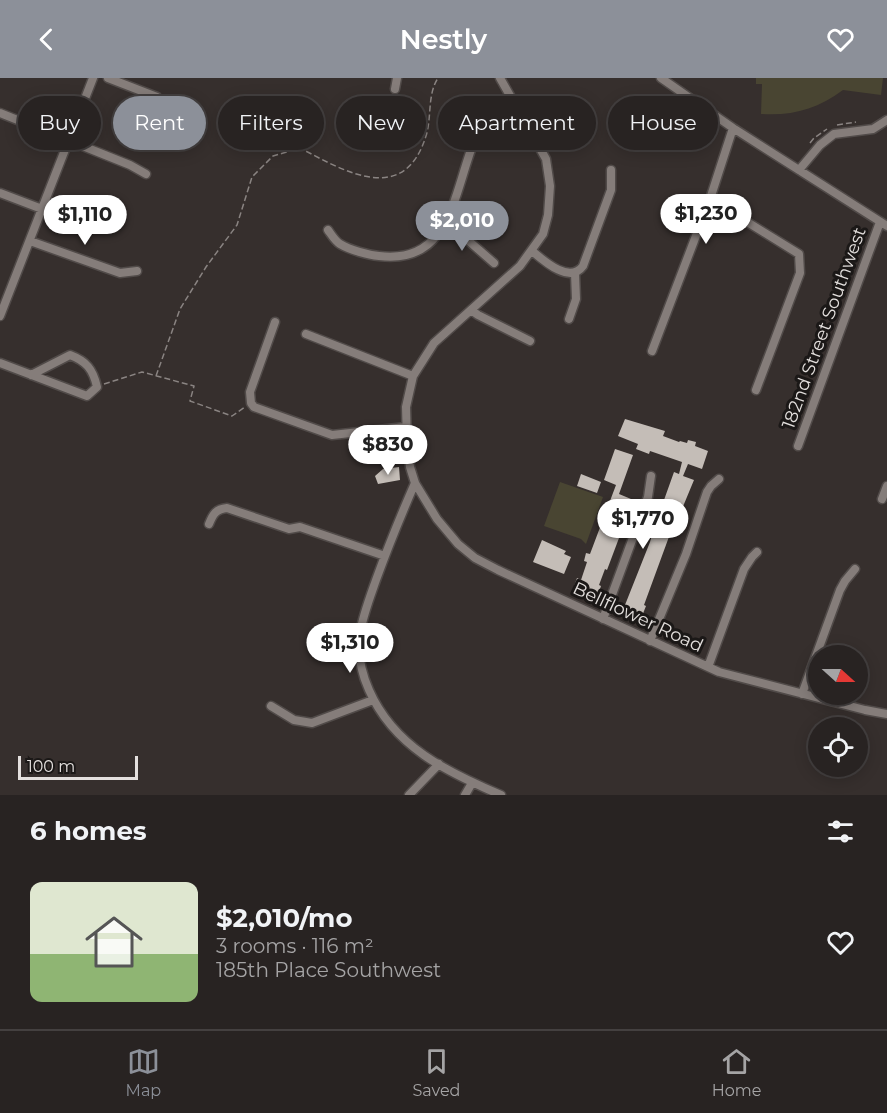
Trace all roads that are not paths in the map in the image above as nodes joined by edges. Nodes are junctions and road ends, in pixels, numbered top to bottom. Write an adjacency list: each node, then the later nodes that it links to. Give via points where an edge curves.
1 (93, 78): 8 (street)
2 (108, 78): 9 (street)
3 (397, 78): 7 (street)
4 (500, 78): 10 (street)
5 (661, 78): 6 (street)
6 (675, 82): 14 (street)
7 (395, 89)
8 (86, 96)
9 (154, 96)
10 (510, 96)
11 (0, 113): 12 (street)
12 (18, 120)
13 (887, 120): 20 (street, via 873,129 834,134)
14 (733, 128): 20 (street); 23 (street)
15 (65, 150): 24 (street)
16 (92, 150): 21 (street)
17 (472, 150): 25 (street)
18 (541, 150): 29 (street, via 550,186 548,215 543,234)
19 (611, 170): 32 (street, via 611,190 584,266)
20 (799, 170): 26 (street)
21 (146, 174)
22 (0, 192): 24 (street)
23 (710, 199): 39 (street); 43 (street, via 799,254 800,273)
24 (42, 209): 28 (street)
25 (444, 223): 27 (street, via 436,238 414,254 395,258 372,255 340,243); 30 (street)
26 (884, 224): 45 (street, 182nd Street Southwest)
27 (328, 230)
28 (30, 241): 31 (street, via 120,273); 34 (street)
29 (532, 250): 32 (street, via 565,272); 33 (street)
30 (494, 263)
31 (137, 271)
32 (575, 273): 35 (street, via 576,299)
33 (471, 310): 38 (street); 42 (street, via 434,343)
34 (0, 316)
35 (569, 319)
36 (275, 322): 44 (street, via 250,392 251,403 332,435)
37 (306, 334): 42 (street)
38 (530, 341)
39 (652, 351)
40 (0, 363): 41 (street)
41 (31, 375): 41 (street, via 70,355 83,360 94,373 97,387 87,396)
42 (413, 376): 44 (street)
43 (756, 390)
44 (406, 427): 48 (street)
45 (798, 446)
46 (651, 476): 55 (street, via 648,496)
47 (719, 479): 56 (street, via 707,492)
48 (415, 483): 53 (street); 55 (street, Bellflower Road, via 441,523 470,554)
49 (887, 486): 50 (street)
50 (882, 499)
51 (209, 524): 53 (street, via 212,515 227,508 289,529 300,527)
52 (757, 552): 57 (street, via 744,569)
53 (385, 556): 59 (street, via 359,643 362,670)
54 (855, 569): 58 (street, via 840,590)
55 (603, 619): 56 (street, Bellflower Road)
56 (650, 641): 57 (street, Bellflower Road)
57 (708, 667): 58 (street, Bellflower Road)
58 (802, 694): 61 (street, Bellflower Road)
59 (373, 700): 60 (street, via 312,723 294,720); 62 (street, via 394,732)
60 (271, 706)
61 (886, 711)
62 (439, 764): 63 (street); 64 (street)
63 (472, 783): 65 (street); 66 (street)
64 (409, 795)
65 (465, 795)
66 (501, 795)

